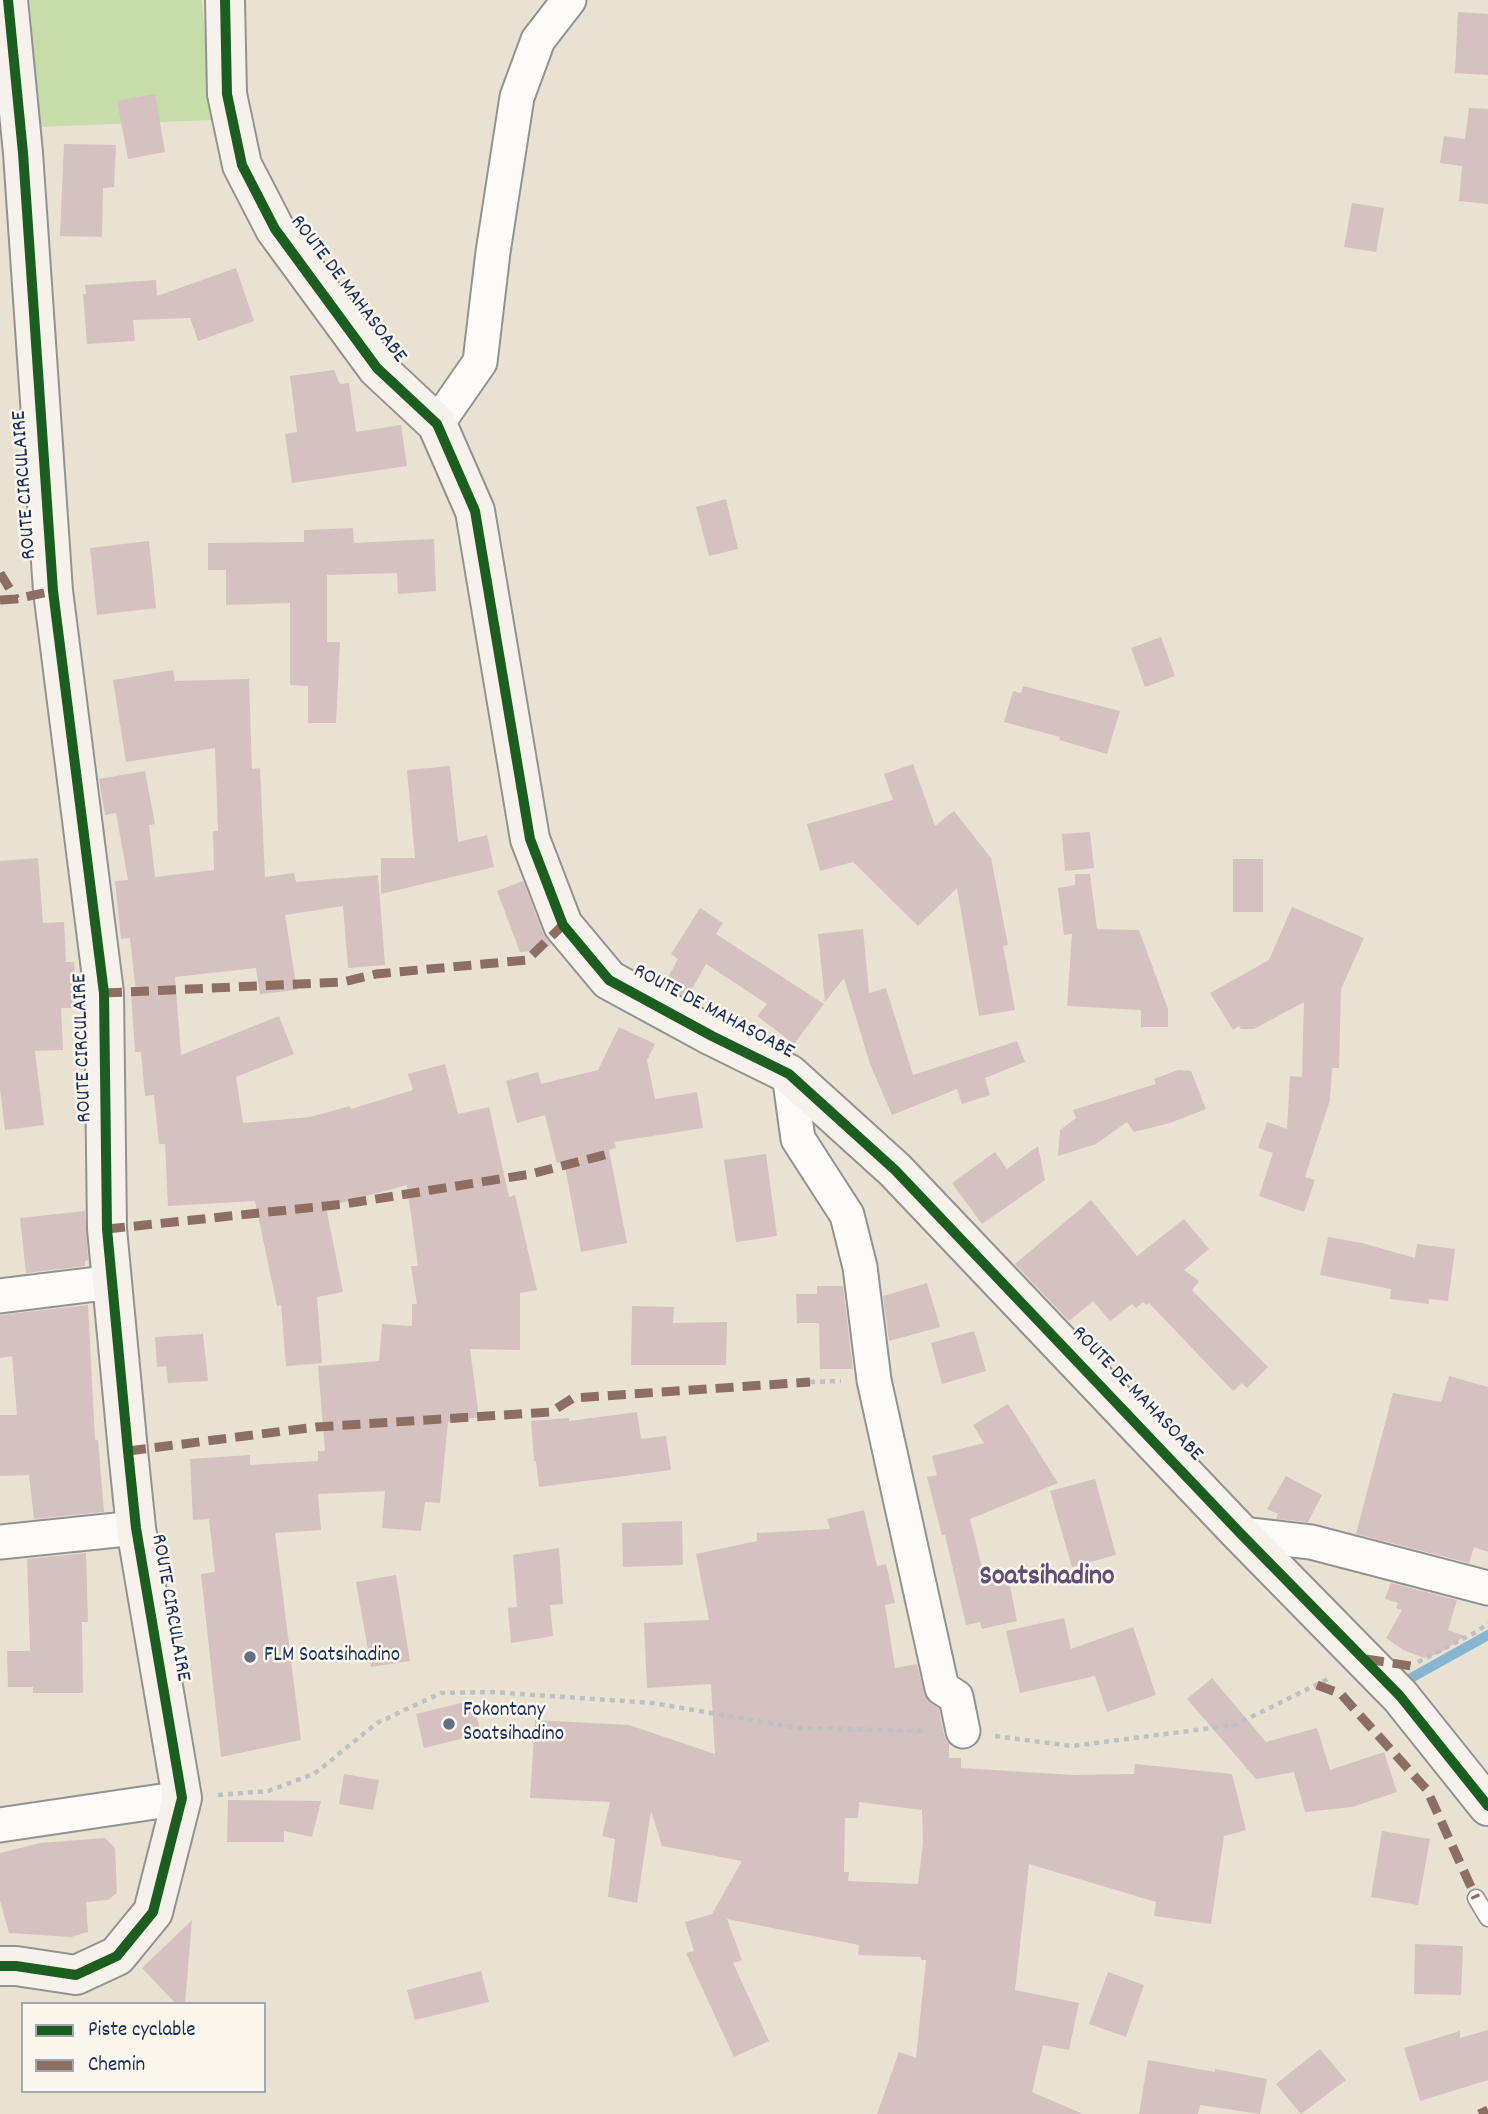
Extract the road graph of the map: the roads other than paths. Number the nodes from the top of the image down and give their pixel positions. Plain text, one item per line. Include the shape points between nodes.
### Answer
1 (8, 0) edge
2 (225, 0) edge
3 (569, 0) edge
4 (437, 424) junction
5 (789, 1074) junction
6 (113, 1283) junction
7 (0, 1296) edge
8 (136, 1528) junction
9 (1241, 1534) junction
10 (0, 1542) edge
11 (1488, 1588) edge
12 (963, 1731) road end
13 (182, 1798) junction
14 (1488, 1806) edge
15 (0, 1825) edge
16 (1476, 1898) dead end
17 (1488, 1918) edge
18 (0, 1966) edge

1 - 6 street, ROUTE CIRCULAIRE via 53,592 104,993 107,1229
2 - 4 street, ROUTE DE MAHASOABE via 227,94 242,165 275,229 377,368
3 - 4 street via 538,40 517,97 480,362
4 - 5 street, ROUTE DE MAHASOABE via 475,511 530,839 563,925 609,980
5 - 9 street, ROUTE DE MAHASOABE via 895,1170
5 - 12 street via 798,1139 847,1215 860,1267 874,1380 942,1688 956,1697
6 - 7 street
6 - 8 street, ROUTE CIRCULAIRE
8 - 10 street
8 - 13 street, ROUTE CIRCULAIRE
9 - 11 street via 1311,1542
9 - 14 street, ROUTE DE MAHASOABE via 1400,1696
13 - 15 street
13 - 18 street, ROUTE CIRCULAIRE via 153,1912 117,1956 76,1975
16 - 17 lane

